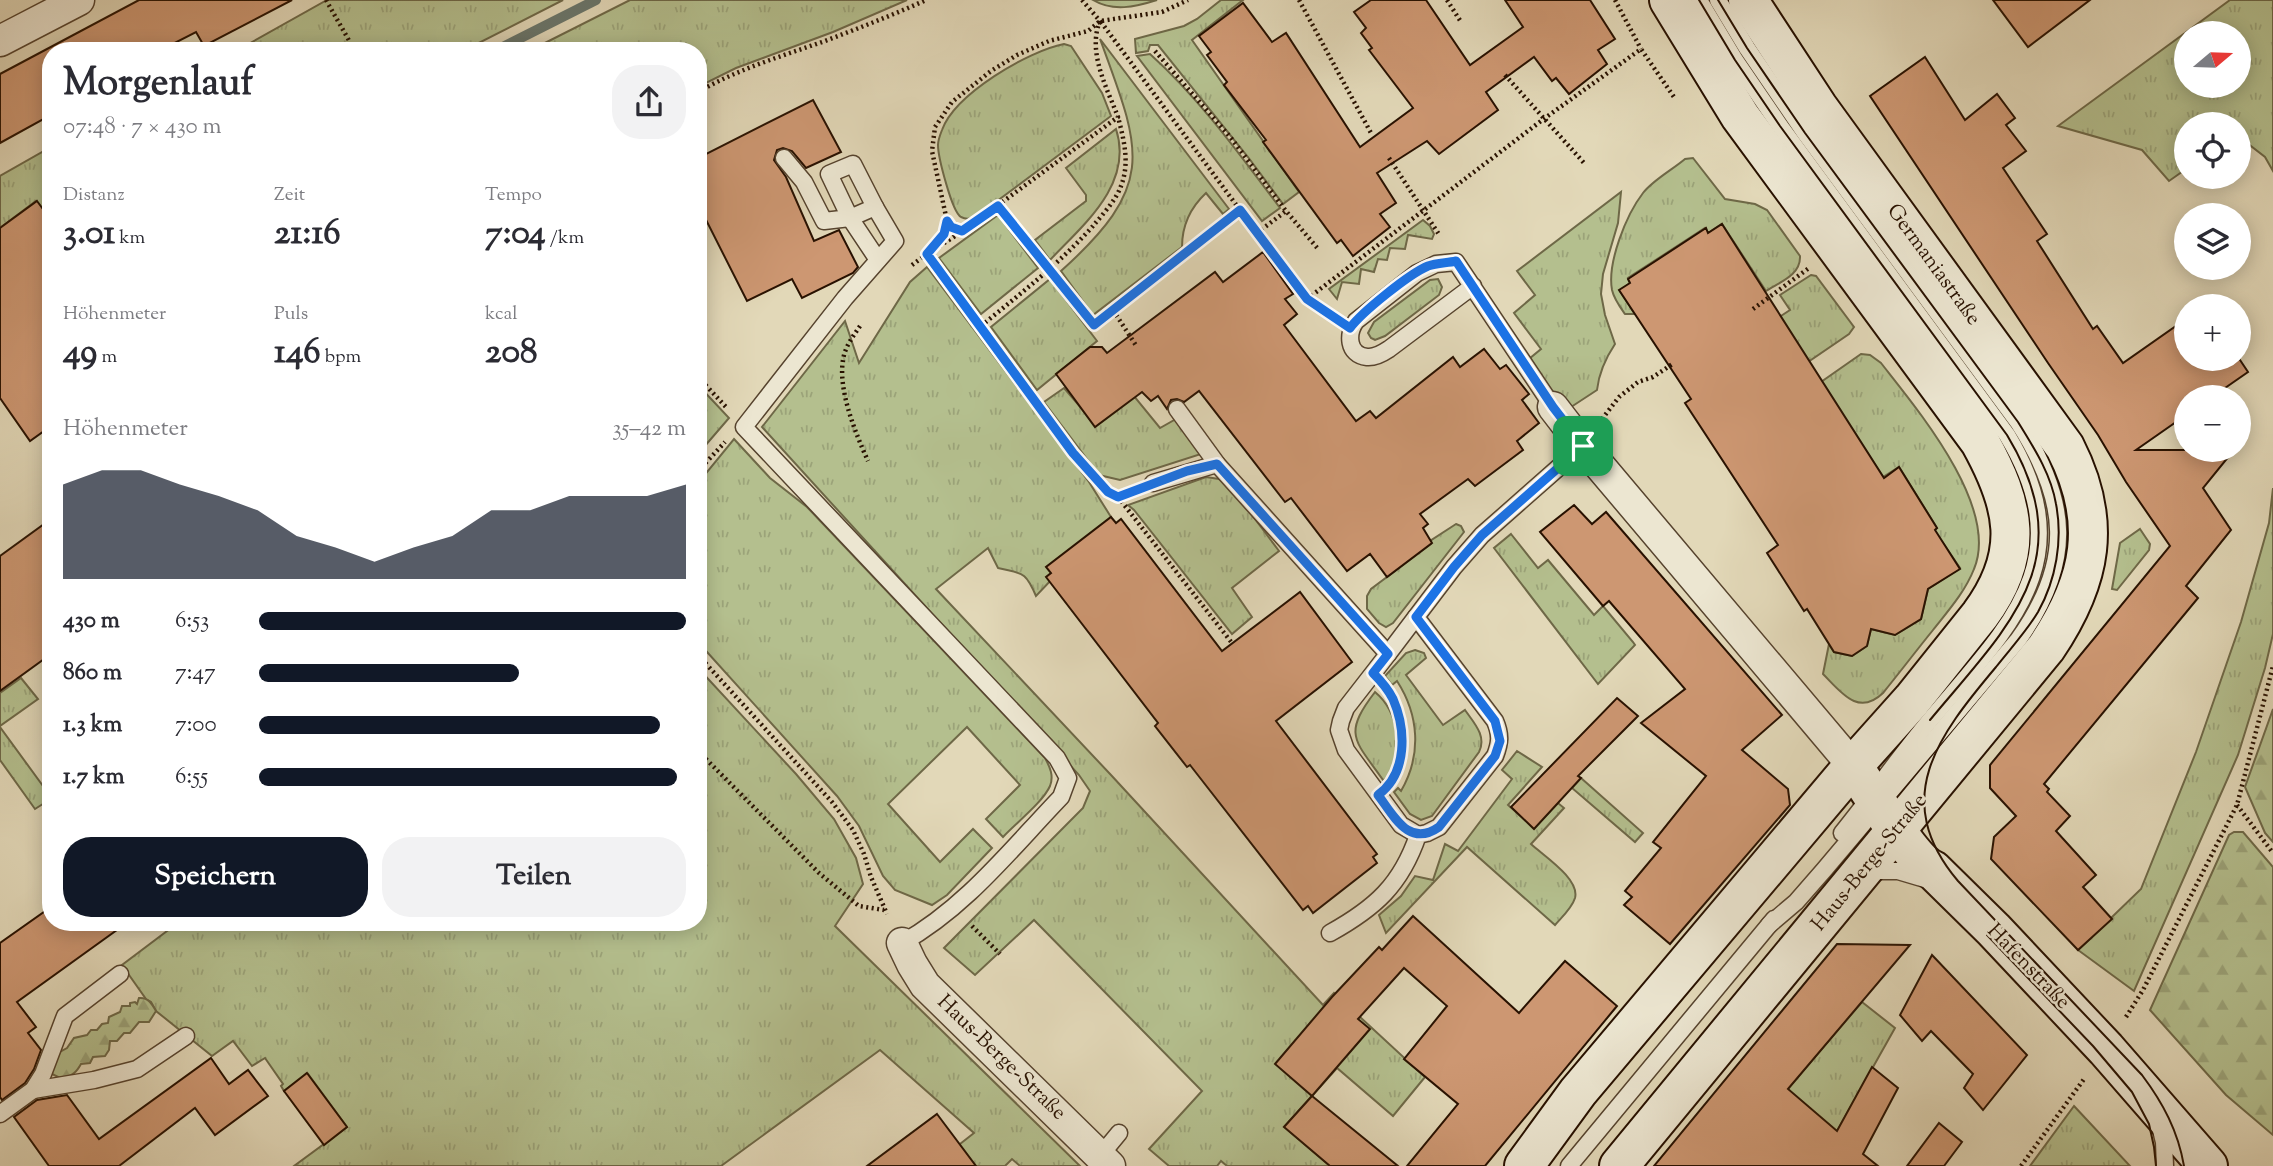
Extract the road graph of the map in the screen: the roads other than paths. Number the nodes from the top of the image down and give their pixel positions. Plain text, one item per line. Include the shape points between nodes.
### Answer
1 (79, 0) edge
2 (1669, 0) edge
3 (1699, 0) edge
4 (1718, 0) edge
5 (1748, 0) edge
6 (0, 41) edge
7 (784, 158) dead end
8 (828, 174) junction
9 (804, 182) junction
10 (875, 207) junction
11 (850, 218) junction
12 (881, 257) junction
13 (1473, 286) junction
14 (1553, 407) joint
15 (1177, 409) dead end
16 (1583, 446) junction
17 (1217, 464) junction
18 (1153, 483) road end
19 (2073, 545) junction
20 (1416, 617) junction
21 (1388, 654) junction
22 (1876, 799) junction
23 (1418, 835) junction
24 (1868, 866) junction
25 (1925, 867) junction
26 (1824, 870) junction
27 (1955, 891) junction
28 (1769, 926) junction
29 (1330, 933) dead end
30 (902, 943) joint
31 (120, 974) dead end
32 (186, 1036) dead end
33 (33, 1090) junction
34 (2153, 1103) junction
35 (0, 1114) edge
36 (1119, 1133) dead end
37 (1105, 1161) edge
38 (1524, 1166) edge
39 (1569, 1166) edge
40 (1619, 1166) edge
41 (2165, 1166) edge
42 (2208, 1166) edge

1 - 6 street
2 - 22 main road, Haus-Berge-Straße via 1740,116 1980,442 2009,509 2006,566 1990,602 1912,700
3 - 22 lane via 1766,106 2007,435 2036,502 2038,550 2021,602 1996,640 1928,722
4 - 19 lane via 1805,133 2034,448
5 - 19 main road, Germaniastraße via 1818,107 2065,447 2085,495
7 - 9 lane
8 - 9 lane
8 - 10 lane via 853,164
8 - 11 lane
9 - 11 lane via 824,221
10 - 11 lane
10 - 12 lane via 895,241
11 - 12 lane
12 - 30 lane via 741,424 1058,758 1068,778 1061,797 954,908
13 - 13 lane via 1456,261 1436,264 1363,314 1350,328 1349,341 1360,355 1370,358 1389,349
13 - 14 lane
14 - 16 street
15 - 17 lane
16 - 20 lane via 1482,535
16 - 22 street
17 - 18 lane
17 - 21 lane
19 - 22 main road, Haus-Berge-Straße via 2082,576 2077,591 2056,634 2020,681
20 - 21 lane
20 - 23 lane via 1495,721 1500,741 1495,756 1439,827
21 - 23 lane via 1346,708 1339,730 1346,750 1378,795 1401,825
22 - 24 main road, Haus-Berge-Straße
22 - 25 main road, Hafenstraße
22 - 26 lane
22 - 28 lane
22 - 38 main road, Haus-Berge-Straße via 1578,1092
23 - 29 lane via 1405,867 1388,891 1361,915
24 - 25 lane via 1901,861
24 - 26 lane via 1844,864
24 - 27 lane via 1917,875
24 - 28 lane via 1820,886
24 - 40 main road, Haus-Berge-Straße
25 - 27 main road, Hafenstraße
26 - 28 lane via 1803,885
27 - 34 main road, Hafenstraße via 2096,1062
28 - 39 lane
30 - 37 street, Haus-Berge-Straße via 925,985
31 - 33 lane via 65,1016
32 - 33 lane via 137,1069
33 - 35 lane
34 - 41 lane via 2164,1142
34 - 42 main road, Hafenstraße
36 - 37 lane

